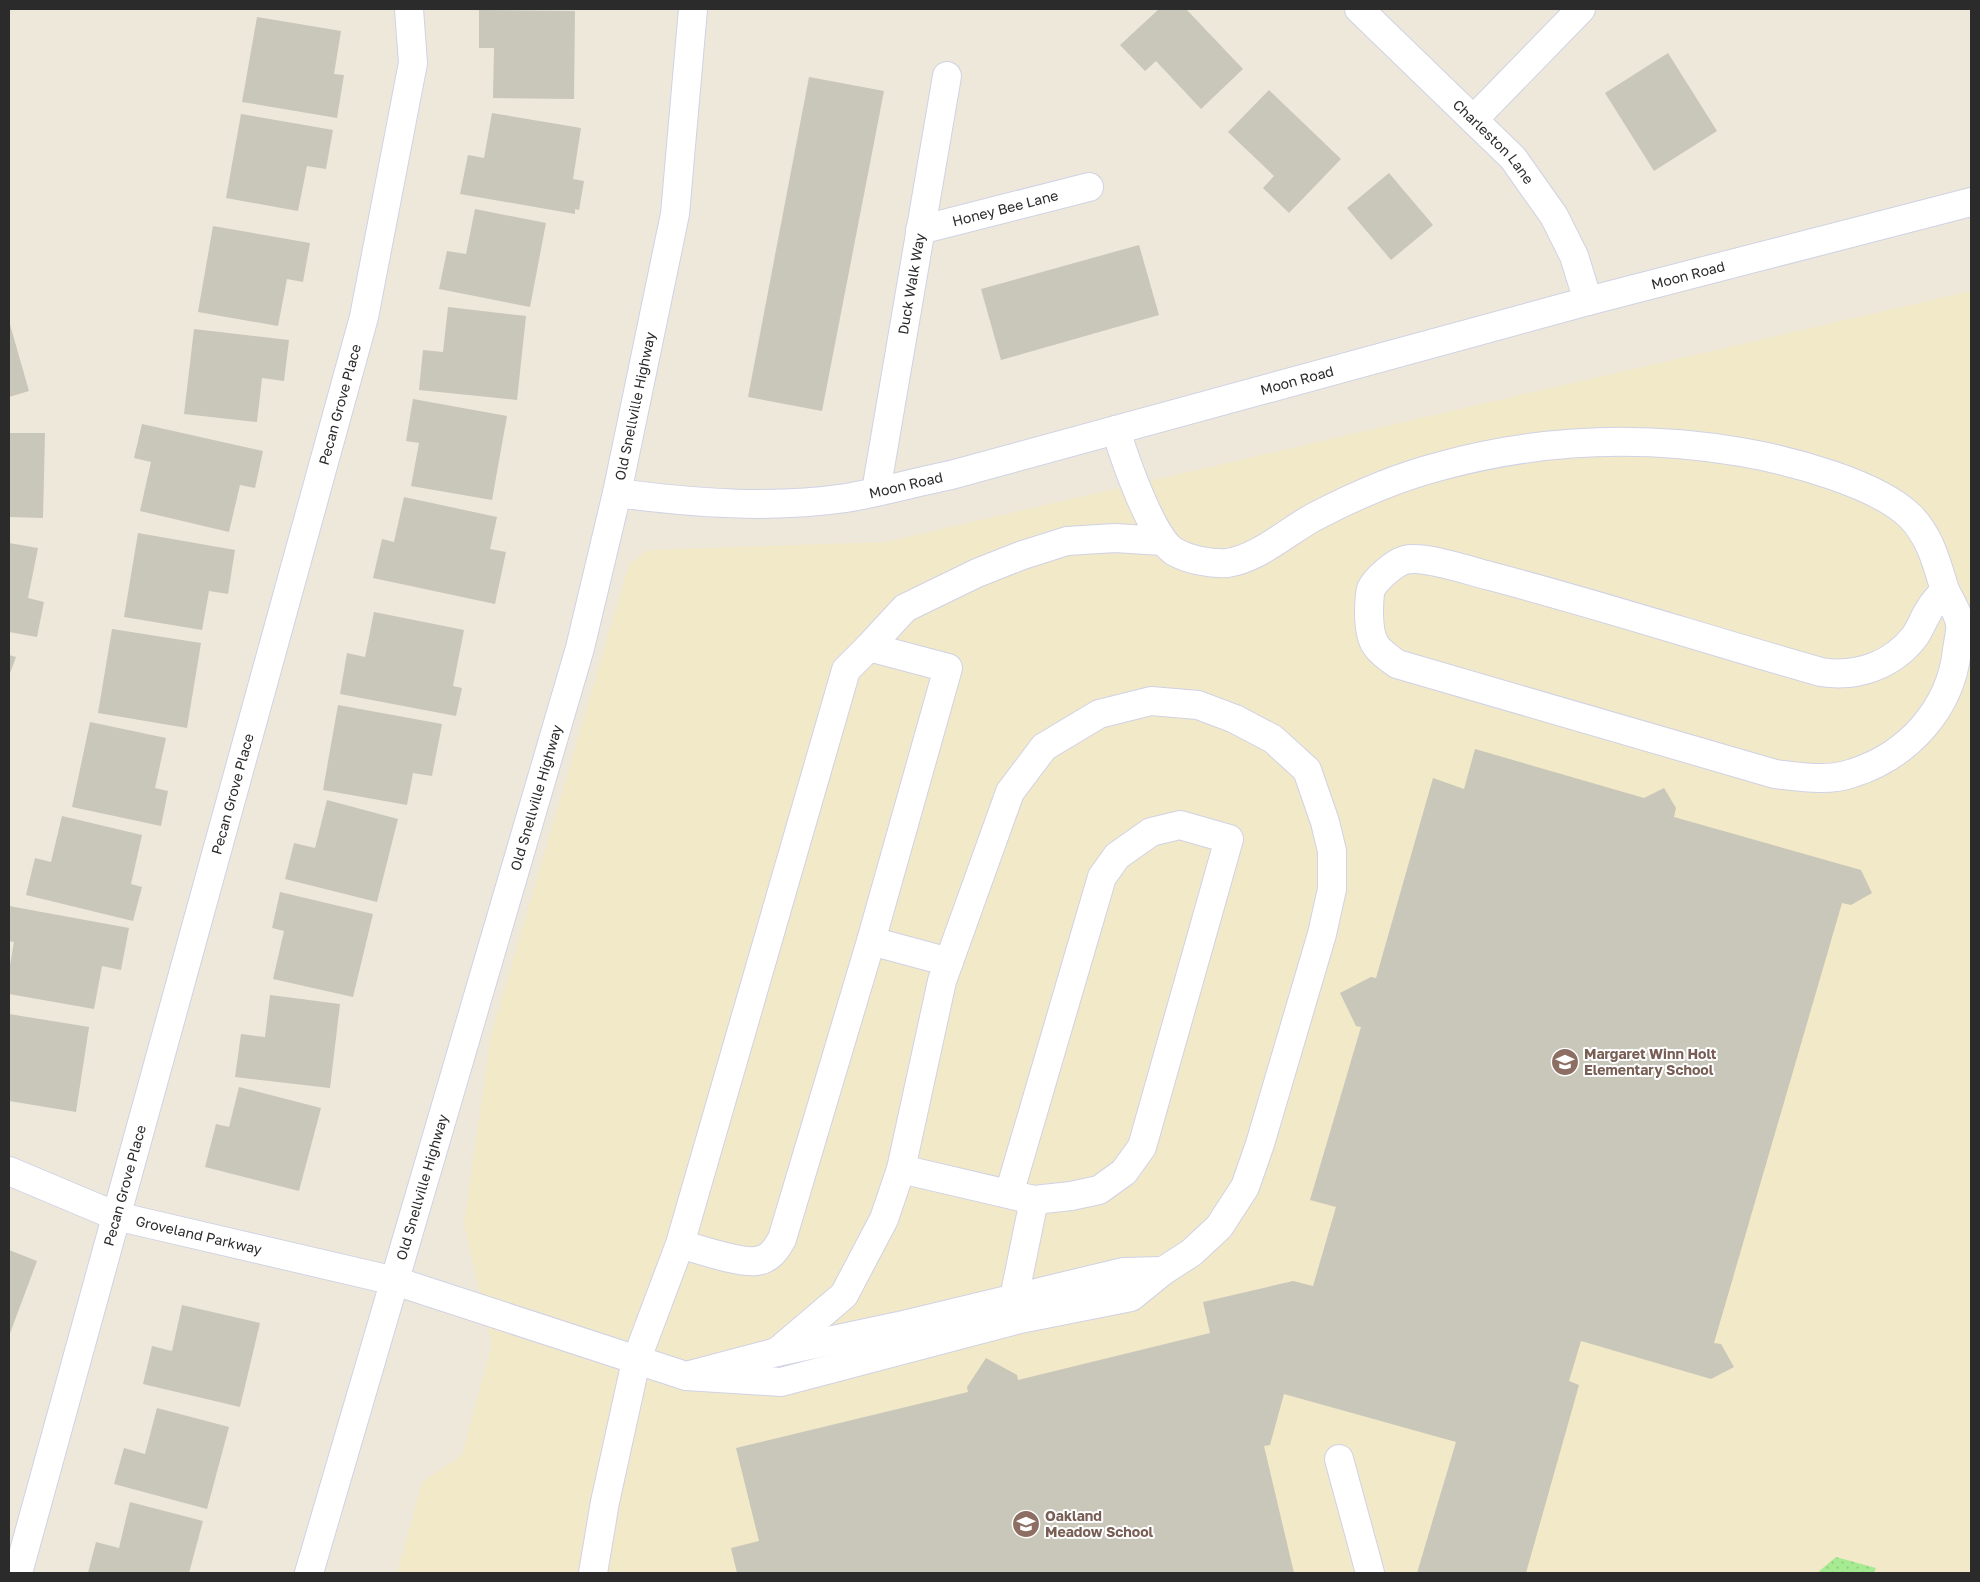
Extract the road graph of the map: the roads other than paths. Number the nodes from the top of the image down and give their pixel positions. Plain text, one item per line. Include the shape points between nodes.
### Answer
1 (409, 9) edge
2 (693, 9) edge
3 (1359, 9) edge
4 (1581, 9) edge
5 (947, 76) dead end
6 (1474, 119) junction
7 (1089, 187) dead end
8 (1971, 202) edge
9 (920, 230) junction
10 (1588, 301) junction
11 (1116, 430) junction
12 (876, 492) junction
13 (617, 493) junction
14 (1162, 541) junction
15 (1945, 590) junction
16 (869, 647) junction
17 (871, 942) junction
18 (948, 962) junction
19 (901, 1169) junction
20 (9, 1171) edge
21 (1021, 1197) junction
22 (116, 1216) junction
23 (680, 1244) junction
24 (1163, 1271) junction
25 (395, 1281) junction
26 (1014, 1298) junction
27 (777, 1352) junction
28 (636, 1361) junction
29 (686, 1376) junction
30 (1339, 1459) dead end
31 (18, 1573) edge
32 (309, 1573) edge
33 (593, 1573) edge
34 (1370, 1573) edge

1 - 22 street, Pecan Grove Place via 413,63 364,317
2 - 13 street, Old Snellville Highway via 675,214
3 - 6 street, Charleston Lane
4 - 6 street
5 - 9 street, Duck Walk Way
6 - 10 street, Charleston Lane via 1513,158 1554,216 1574,256
7 - 9 street, Honey Bee Lane
8 - 10 street, Moon Road
9 - 12 street, Duck Walk Way
10 - 11 street, Moon Road
11 - 12 street, Moon Road
11 - 14 street via 1127,466
12 - 13 street, Moon Road via 779,504 676,501
13 - 25 street, Old Snellville Highway via 580,648
14 - 15 street via 1191,558 1226,563 1244,558 1355,497 1438,466 1536,446 1585,442 1700,445 1790,463 1846,480 1890,500 1927,537
14 - 16 street via 1115,538 1067,541 1020,556 905,608
15 - 15 street via 1929,609 1915,636 1896,655 1876,667 1836,675 1431,561 1405,560 1384,572 1371,589 1370,633 1378,650 1397,664 1733,763 1775,774 1828,778 1853,774 1880,760 1905,744 1939,709 1950,684 1960,624
16 - 17 street via 948,668
16 - 23 street via 846,670
17 - 18 street
17 - 23 street via 777,1249 756,1261
18 - 19 street, Groveland Parkway
18 - 24 street, Groveland Parkway via 1010,792 1044,747 1099,714 1151,701 1198,705 1235,719 1273,739 1307,770 1332,851 1332,889 1322,934 1246,1187 1219,1227 1190,1253
19 - 21 street
19 - 27 street, Groveland Parkway via 884,1219 844,1294
20 - 22 street, Groveland Parkway
21 - 21 street via 1071,1196 1099,1190 1124,1172 1142,1147 1229,839 1180,825 1151,832 1117,856 1102,877
21 - 26 street
22 - 25 street, Groveland Parkway
22 - 31 street, Pecan Grove Place
23 - 28 street
24 - 26 street via 1123,1272
24 - 29 street, Groveland Parkway via 1131,1297 1020,1319 780,1382
25 - 28 street, Groveland Parkway
25 - 32 street, Old Snellville Highway
26 - 27 street
27 - 29 street
28 - 29 street, Groveland Parkway
28 - 33 street
30 - 34 street

